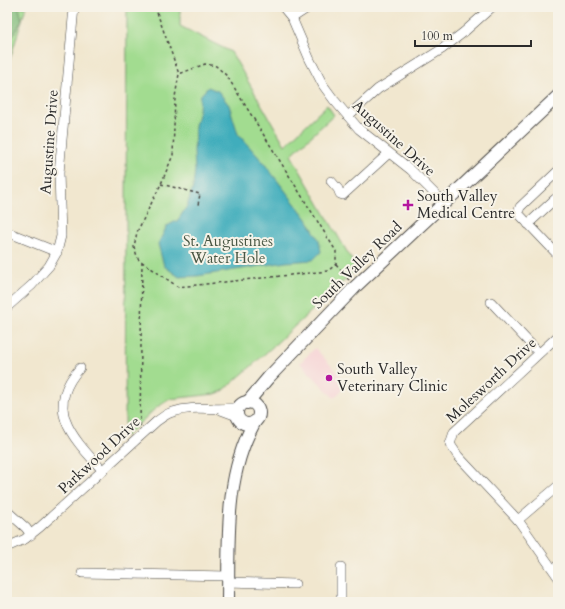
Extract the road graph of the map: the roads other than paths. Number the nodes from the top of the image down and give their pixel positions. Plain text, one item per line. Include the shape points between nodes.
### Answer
1 (74, 7) edge
2 (283, 7) edge
3 (309, 7) edge
4 (492, 7) edge
5 (292, 18) junction
6 (558, 96) edge
7 (348, 116) junction
8 (389, 153) junction
9 (558, 171) edge
10 (331, 181) dead end
11 (558, 202) edge
12 (444, 203) junction
13 (528, 224) junction
14 (7, 232) edge
15 (57, 252) junction
16 (558, 255) edge
17 (491, 302) dead end
18 (7, 307) edge
19 (558, 336) edge
20 (539, 353) junction
21 (80, 368) dead end
22 (244, 411) junction
23 (241, 449) junction
24 (103, 471) junction
25 (558, 486) edge
26 (7, 512) edge
27 (518, 520) junction
28 (28, 537) junction
29 (7, 547) edge
30 (341, 567) dead end
31 (82, 573) dead end
32 (558, 577) edge
33 (228, 579) junction
34 (295, 584) dead end
35 (228, 602) edge
36 (341, 602) edge

1 - 15 street, Augustine Drive via 59,173 61,236
2 - 5 street, Augustine Drive
3 - 5 street
4 - 7 street via 442,49 378,89
5 - 7 street, Augustine Drive via 323,85
6 - 12 main road, South Valley Road
7 - 8 street, Augustine Drive
8 - 10 street via 343,195
8 - 12 street, Augustine Drive via 411,170
9 - 13 street via 520,207 518,213
11 - 13 street via 555,199
12 - 22 main road, South Valley Road via 354,287 268,378 260,394
13 - 16 street
14 - 15 street
15 - 18 street, Augustine Drive via 50,266
17 - 20 street
19 - 20 street, Molesworth Drive
20 - 27 street, Molesworth Drive via 454,432 450,444 458,456
21 - 24 street via 72,376 63,397 63,412 80,446
22 - 23 main road, South Valley Road
22 - 23 main road, South Valley Road via 258,416
22 - 24 street, Parkwood Drive via 199,408 172,412 156,421
23 - 33 main road, South Valley Road via 232,496
24 - 28 street, Parkwood Drive
25 - 27 street
26 - 28 street via 26,528
27 - 32 street, Molesworth Drive
28 - 29 street, Parkwood Drive
30 - 36 street
31 - 33 street
33 - 34 street
33 - 35 main road, South Valley Road

